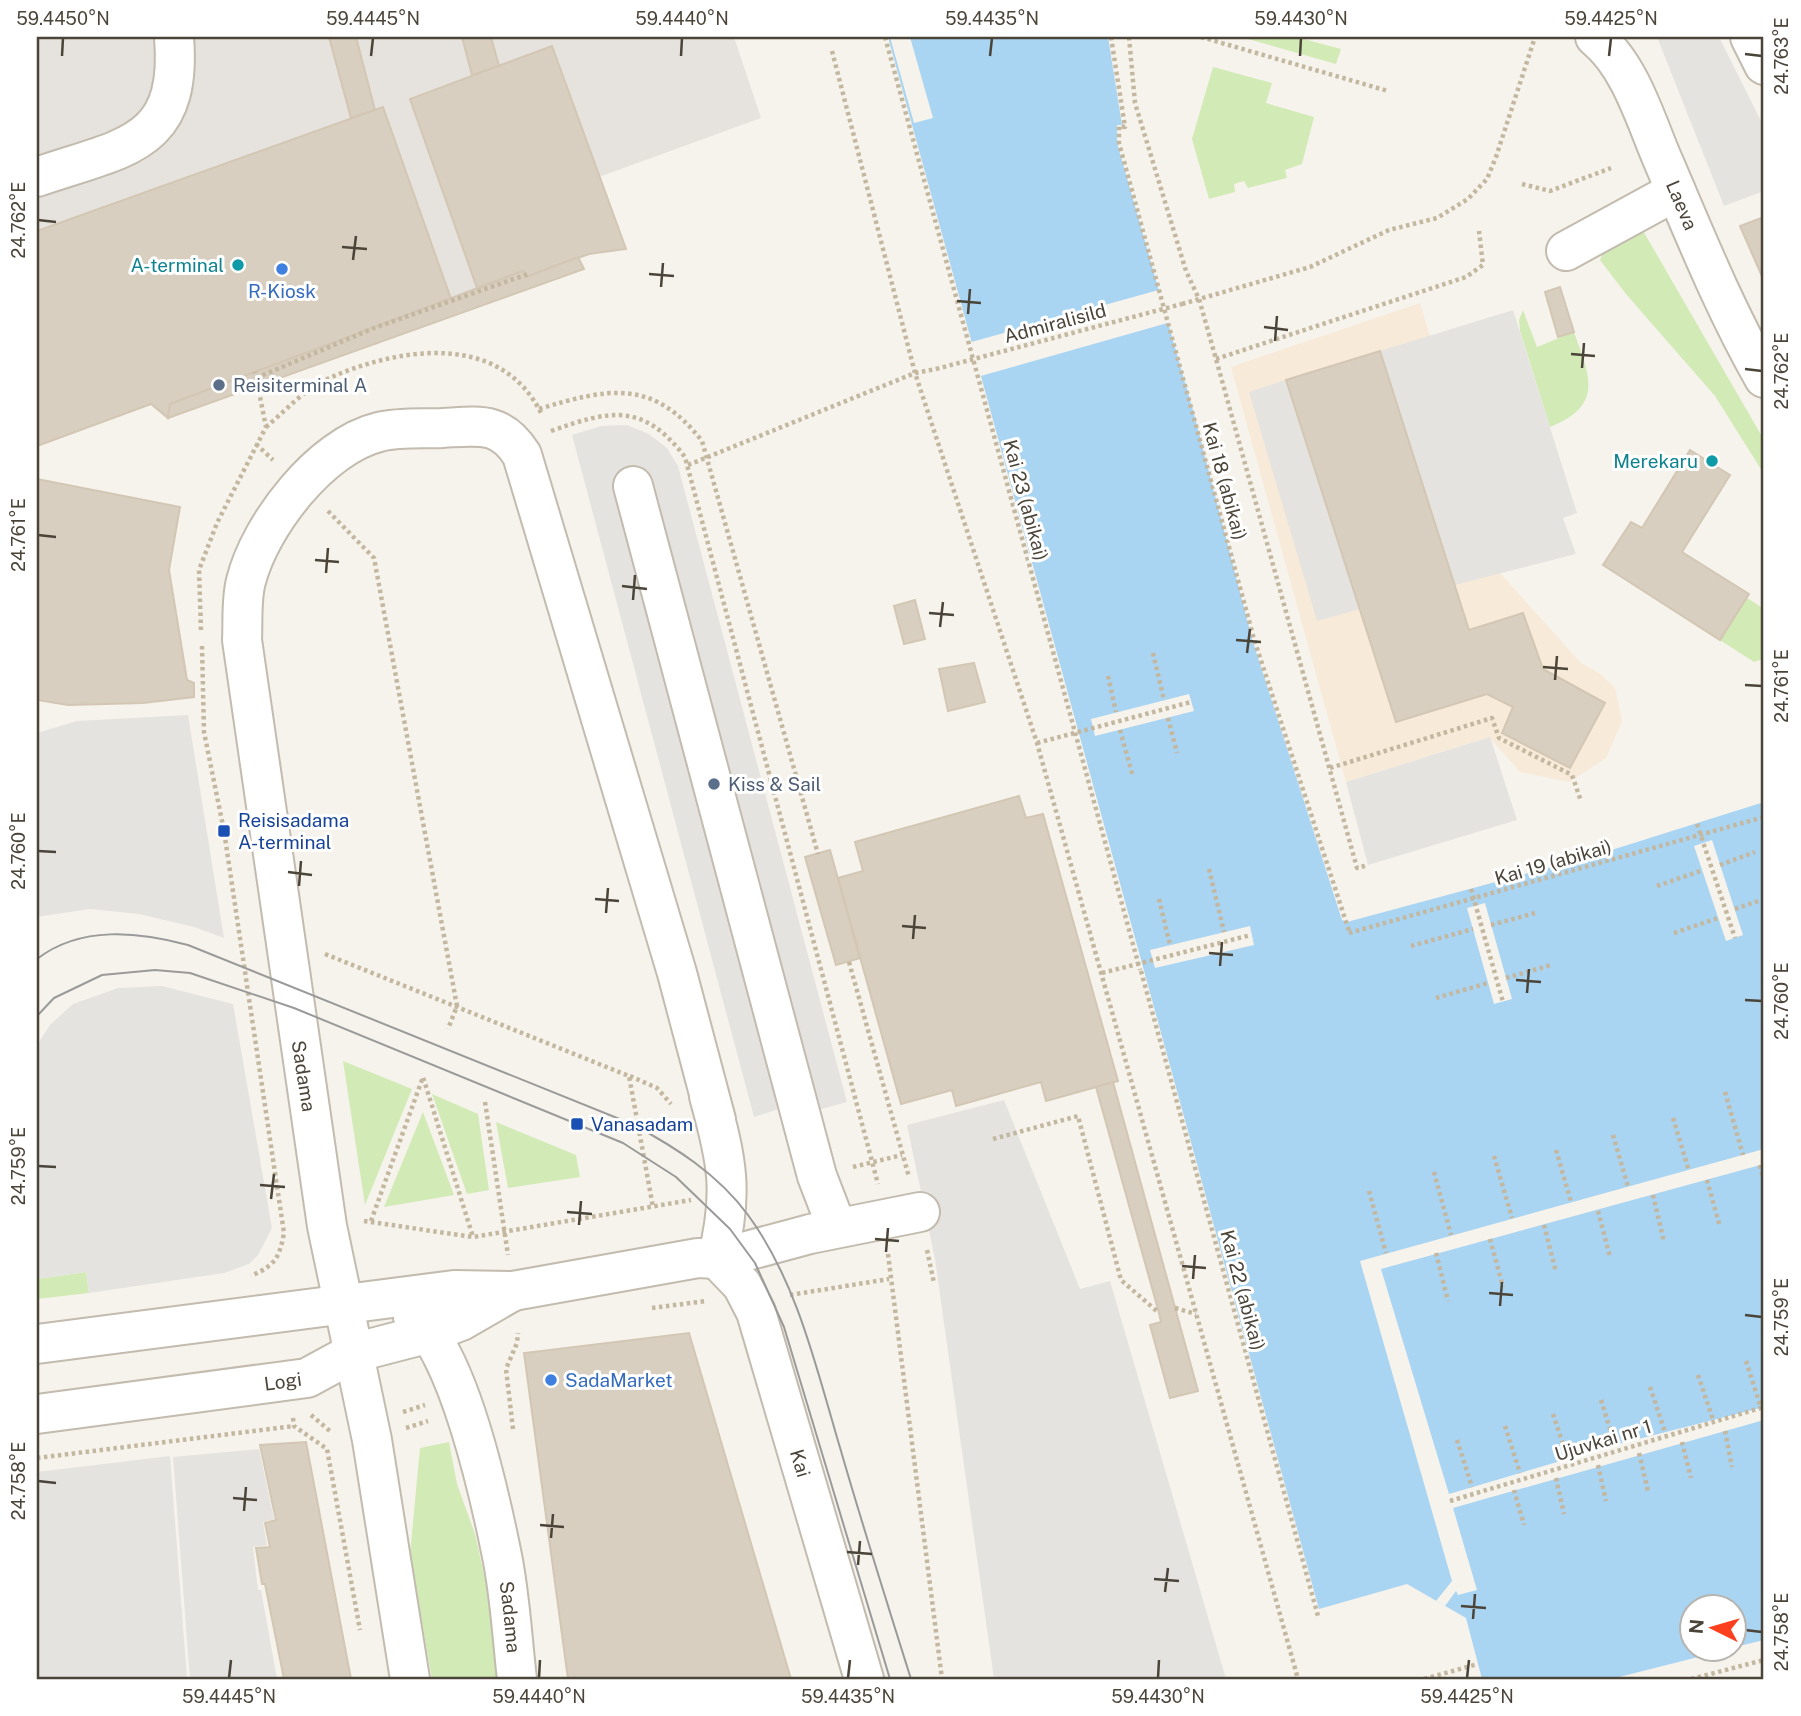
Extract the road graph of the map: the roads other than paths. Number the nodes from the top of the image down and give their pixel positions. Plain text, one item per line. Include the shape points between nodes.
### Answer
1 (174, 37) edge
2 (1595, 37) edge
3 (1750, 37) edge
4 (1764, 65) edge
5 (37, 177) edge
6 (1676, 191) junction
7 (1566, 251) dead end
8 (1764, 378) edge
9 (633, 486) dead end
10 (557, 569) dead end
11 (716, 1120) junction
12 (919, 1212) dead end
13 (837, 1228) junction
14 (717, 1259) junction
15 (513, 1292) junction
16 (383, 1299) junction
17 (342, 1305) junction
18 (430, 1333) junction
19 (37, 1343) edge
20 (353, 1353) junction
21 (297, 1379) junction
22 (37, 1414) edge
23 (370, 1432) junction
24 (410, 1679) edge
25 (517, 1679) edge
26 (864, 1679) edge

1 - 5 street via 176,79 164,116 137,142
2 - 6 street, Laeva via 1613,54 1630,84
3 - 4 street
6 - 7 street
6 - 8 street, Laeva
9 - 13 street via 817,1176
10 - 11 street
11 - 14 street via 729,1194
11 - 17 street, Sadama via 677,973 522,455 513,440 492,427 381,431 344,445 302,484 261,537 245,583 242,640
12 - 13 street, Logi
13 - 14 street, Logi
14 - 15 street, Logi via 698,1258
14 - 26 street, Kai via 742,1285 756,1312
15 - 16 street, Logi via 454,1290
15 - 18 street, Logi
16 - 17 street, Logi
16 - 18 street, Sadama
17 - 19 street, Logi
17 - 20 street, Sadama
18 - 20 street, Logi
18 - 25 street, Sadama via 464,1408 502,1552
20 - 21 street, Logi
20 - 23 street, Sadama
21 - 22 street, Logi
21 - 23 street via 348,1401
23 - 24 street, Sadama

